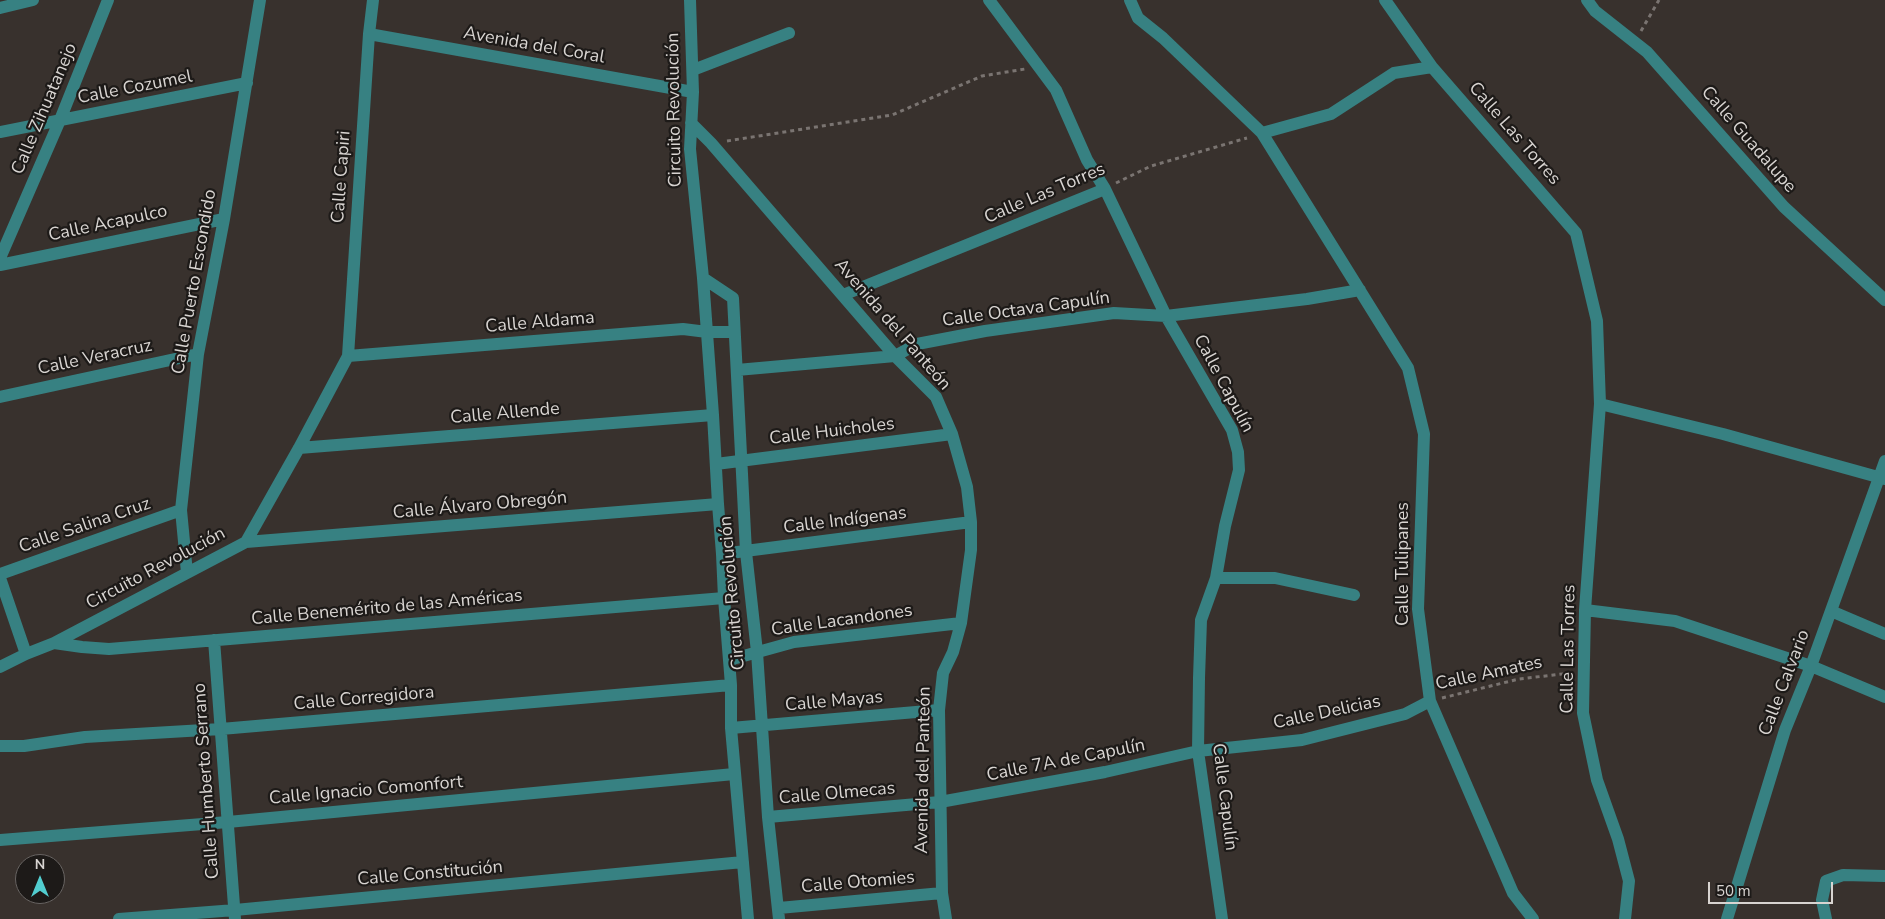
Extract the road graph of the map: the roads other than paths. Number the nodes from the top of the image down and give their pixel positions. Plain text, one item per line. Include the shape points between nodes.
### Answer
1 (33, 0) edge
2 (108, 0) edge
3 (260, 0) edge
4 (373, 0) edge
5 (690, 0) edge
6 (989, 0) edge
7 (1130, 0) edge
8 (1385, 0) edge
9 (1587, 0) edge
10 (0, 8) edge
11 (789, 33) dead end
12 (369, 34) junction
13 (1432, 67) junction
14 (693, 70) junction
15 (247, 83) junction
16 (693, 92) junction
17 (60, 120) junction
18 (691, 123) junction
19 (0, 132) edge
20 (1262, 133) junction
21 (1105, 189) junction
22 (224, 219) junction
23 (0, 258) edge
24 (0, 265) edge
25 (703, 278) junction
26 (1360, 290) junction
27 (843, 295) junction
28 (1885, 300) edge
29 (1166, 316) junction
30 (707, 332) junction
31 (734, 332) junction
32 (198, 354) junction
33 (348, 356) junction
34 (895, 356) junction
35 (736, 370) junction
36 (0, 397) edge
37 (1600, 404) junction
38 (713, 415) junction
39 (952, 434) junction
40 (299, 448) junction
41 (1885, 461) edge
42 (741, 462) junction
43 (716, 464) junction
44 (1882, 478) edge
45 (718, 504) junction
46 (182, 510) junction
47 (971, 522) junction
48 (246, 542) junction
49 (746, 552) junction
50 (722, 554) junction
51 (187, 572) junction
52 (0, 574) edge
53 (0, 578) edge
54 (1216, 578) junction
55 (1354, 595) dead end
56 (724, 598) junction
57 (1585, 610) junction
58 (1831, 611) junction
59 (962, 623) junction
60 (1885, 634) edge
61 (214, 640) junction
62 (54, 643) junction
63 (757, 652) junction
64 (26, 654) junction
65 (729, 660) junction
66 (1811, 666) junction
67 (0, 667) edge
68 (731, 685) junction
69 (1885, 697) edge
70 (1430, 701) junction
71 (939, 710) junction
72 (761, 726) junction
73 (731, 728) junction
74 (221, 729) junction
75 (0, 746) edge
76 (1198, 751) junction
77 (734, 774) junction
78 (940, 802) junction
79 (768, 817) junction
80 (228, 822) junction
81 (0, 840) edge
82 (743, 862) junction
83 (1884, 873) edge
84 (942, 893) junction
85 (235, 914) edge
86 (779, 914) edge
87 (119, 919) edge
88 (748, 919) edge
89 (946, 919) edge
90 (1222, 919) edge
91 (1533, 919) edge
92 (1625, 919) edge
93 (1727, 919) edge
94 (1826, 919) edge

1 - 10 street
2 - 17 street, Calle Zihuatanejo
3 - 15 street, Calle Puerto Escondido
4 - 12 street, Calle Capiri
5 - 14 street, Circuito Revolución
6 - 21 street, Calle Capulín via 1056,90 1087,160
7 - 20 street via 1138,18 1164,38
8 - 13 street, Calle Las Torres
9 - 28 street, Calle Guadalupe via 1595,11 1647,52 1784,208
11 - 14 street
12 - 16 street, Avenida del Coral
12 - 33 street, Calle Capiri
13 - 20 street via 1394,73 1331,114
13 - 37 street, Calle Las Torres via 1576,233 1597,321
14 - 16 street, Circuito Revolución
15 - 17 street, Calle Cozumel
15 - 22 street, Calle Puerto Escondido
16 - 18 street, Circuito Revolución
17 - 19 street, Calle Cozumel
17 - 23 street, Calle Zihuatanejo
18 - 25 street, Circuito Revolución via 690,149
18 - 27 street, Avenida del Panteón
20 - 26 street
21 - 27 street, Calle Las Torres
21 - 29 street, Calle Capulín
22 - 24 street, Calle Acapulco
22 - 32 street, Calle Puerto Escondido
25 - 30 street, Circuito Revolución
25 - 31 street, Circuito Revolución via 732,298
26 - 29 street, Calle Octava Capulín
26 - 70 street, Calle Tulipanes via 1408,368 1424,434 1418,609
27 - 34 street, Avenida del Panteón
29 - 34 street, Calle Octava Capulín via 1114,313 994,330 917,344
29 - 54 street, Calle Capulín via 1232,430 1238,452 1239,470
30 - 31 street, Calle Aldama
30 - 33 street, Calle Aldama via 683,329
30 - 38 street, Circuito Revolución
31 - 35 street, Circuito Revolución
32 - 36 street, Calle Veracruz
32 - 46 street, Calle Puerto Escondido
33 - 40 street, Circuito Revolución
34 - 35 street
34 - 39 street, Avenida del Panteón via 936,397
35 - 42 street, Circuito Revolución
37 - 44 street
37 - 57 street, Calle Las Torres
38 - 40 street, Calle Allende
38 - 43 street, Circuito Revolución
39 - 42 street, Calle Huicholes
39 - 47 street, Avenida del Panteón via 967,487
40 - 48 street, Circuito Revolución
41 - 44 street, Calle Calvario
42 - 43 street, Calle Huicholes
42 - 49 street, Circuito Revolución
43 - 45 street, Circuito Revolución
44 - 58 street, Calle Calvario
45 - 48 street, Calle Álvaro Obregón
45 - 50 street, Circuito Revolución
46 - 51 street, Calle Puerto Escondido
46 - 52 street, Calle Salina Cruz
47 - 49 street, Calle Indígenas
47 - 59 street, Avenida del Panteón
48 - 51 street, Circuito Revolución
49 - 50 street, Calle Indígenas
49 - 63 street, Circuito Revolución
50 - 56 street, Circuito Revolución
51 - 62 street, Circuito Revolución
53 - 64 street
54 - 55 street via 1275,578
54 - 76 street, Calle Capulín via 1201,620
56 - 61 street, Calle Benemérito de las Américas
56 - 65 street, Circuito Revolución
57 - 66 street via 1675,621
57 - 92 street, Calle Las Torres via 1583,713 1597,780 1629,881
58 - 60 street
58 - 66 street, Calle Calvario
59 - 63 street, Calle Lacandones via 794,642
59 - 71 street, Avenida del Panteón via 943,673
61 - 62 street, Calle Benemérito de las Américas via 109,649
61 - 74 street, Calle Humberto Serrano
62 - 64 street, Circuito Revolución
63 - 65 street, Calle Lacandones
63 - 72 street, Circuito Revolución
64 - 67 street, Circuito Revolución
65 - 68 street, Circuito Revolución
66 - 69 street
66 - 93 street, Calle Calvario via 1785,730
68 - 73 street, Circuito Revolución
68 - 74 street, Calle Corregidora
70 - 76 street, Calle Delicias via 1405,714 1302,740
70 - 91 street, Calle Tulipanes via 1513,893
71 - 72 street, Calle Mayas
71 - 78 street, Avenida del Panteón
72 - 73 street, Calle Mayas
72 - 79 street, Circuito Revolución
73 - 77 street, Circuito Revolución
74 - 75 street, Calle Corregidora
74 - 80 street, Calle Humberto Serrano
76 - 78 street, Calle 7A de Capulín via 1105,772
76 - 90 street, Calle Capulín
77 - 80 street, Calle Ignacio Comonfort
77 - 82 street, Circuito Revolución
78 - 79 street, Calle Olmecas
78 - 84 street, Avenida del Panteón
79 - 86 street, Circuito Revolución
80 - 81 street, Calle Ignacio Comonfort
80 - 85 street, Calle Humberto Serrano
82 - 85 street, Calle Constitución
82 - 88 street, Circuito Revolución
83 - 94 street via 1843,875 1826,881 1822,900
84 - 86 street, Calle Otomies
84 - 89 street, Avenida del Panteón
85 - 87 street, Calle Constitución

